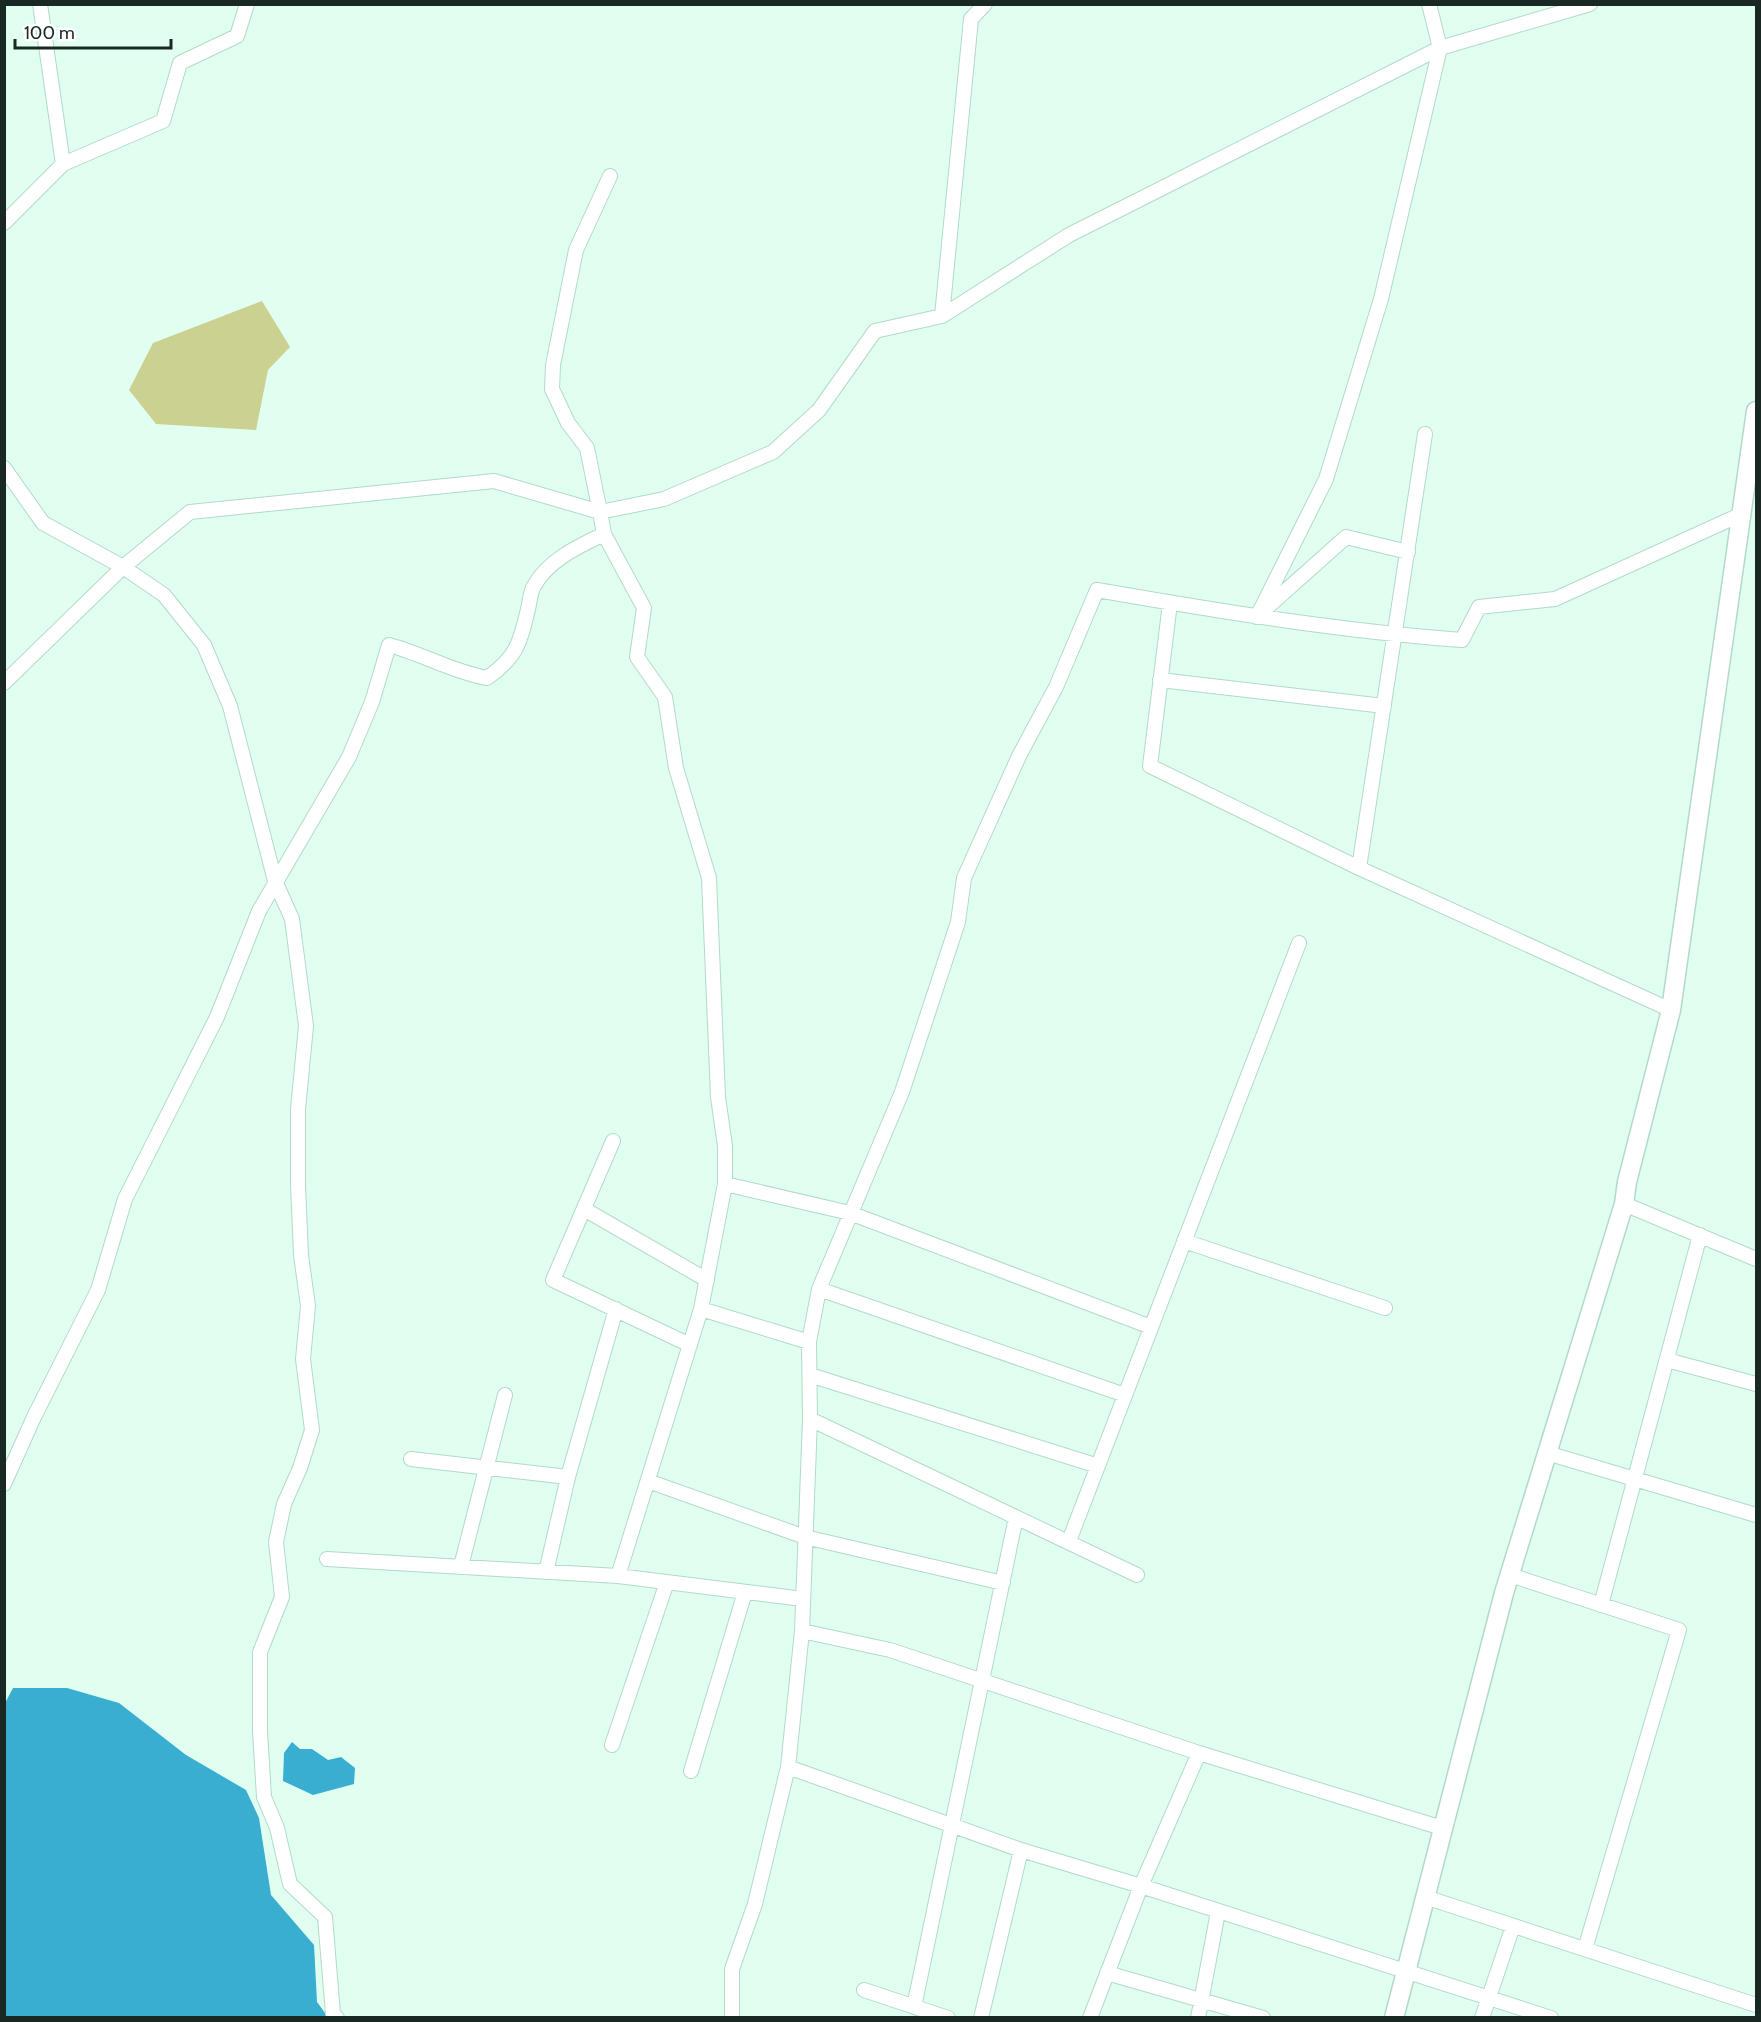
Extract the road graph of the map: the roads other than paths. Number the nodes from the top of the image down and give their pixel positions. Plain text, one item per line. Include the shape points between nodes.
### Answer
1 (40, 4) edge
2 (247, 4) edge
3 (984, 4) edge
4 (1429, 4) edge
5 (1590, 4) edge
6 (1440, 48) junction
7 (63, 164) junction
8 (610, 176) dead end
9 (4, 223) edge
10 (942, 316) junction
11 (1756, 411) edge
12 (1425, 434) dead end
13 (1753, 467) edge
14 (4, 468) edge
15 (600, 512) junction
16 (1742, 514) junction
17 (604, 534) junction
18 (1408, 552) junction
19 (123, 567) junction
20 (1170, 603) junction
21 (1257, 617) junction
22 (1395, 635) junction
23 (1160, 680) junction
24 (4, 683) edge
25 (1384, 706) junction
26 (1359, 868) junction
27 (275, 881) junction
28 (1299, 943) dead end
29 (1671, 1010) junction
30 (613, 1142) dead end
31 (725, 1184) junction
32 (1624, 1204) junction
33 (584, 1209) junction
34 (850, 1214) junction
35 (1700, 1235) junction
36 (1184, 1241) junction
37 (1756, 1259) edge
38 (706, 1280) junction
39 (819, 1288) junction
40 (701, 1308) junction
41 (1385, 1308) dead end
42 (616, 1309) junction
43 (1151, 1328) junction
44 (809, 1342) junction
45 (690, 1345) junction
46 (1667, 1360) junction
47 (810, 1375) junction
48 (1756, 1384) edge
49 (505, 1395) dead end
50 (1125, 1395) junction
51 (810, 1419) junction
52 (1547, 1454) junction
53 (411, 1459) dead end
54 (1098, 1466) junction
55 (486, 1468) junction
56 (568, 1478) junction
57 (1635, 1479) junction
58 (648, 1480) junction
59 (4, 1484) edge
60 (1756, 1515) edge
61 (1016, 1517) junction
62 (805, 1537) junction
63 (1069, 1541) junction
64 (327, 1558) dead end
65 (461, 1566) junction
66 (546, 1572) junction
67 (1137, 1575) dead end
68 (1510, 1575) junction
69 (618, 1576) junction
70 (667, 1582) junction
71 (1003, 1583) junction
72 (745, 1592) junction
73 (803, 1599) junction
74 (1601, 1605) junction
75 (802, 1631) junction
76 (983, 1682) junction
77 (612, 1745) dead end
78 (1199, 1753) junction
79 (788, 1767) junction
80 (691, 1771) dead end
81 (953, 1826) junction
82 (1442, 1828) junction
83 (1022, 1850) junction
84 (1141, 1886) junction
85 (1425, 1897) junction
86 (1218, 1912) junction
87 (1513, 1926) junction
88 (1585, 1949) junction
89 (1407, 1972) junction
90 (1107, 1973) junction
91 (864, 1990) dead end
92 (1489, 1998) junction
93 (1202, 2000) junction
94 (1756, 2005) edge
95 (914, 2007) junction
96 (337, 2018) edge
97 (732, 2018) edge
98 (948, 2018) edge
99 (981, 2018) edge
100 (1090, 2018) edge
101 (1198, 2018) edge
102 (1263, 2018) edge
103 (1394, 2018) edge
104 (1482, 2018) edge
105 (1551, 2018) edge

1 - 7 street
2 - 7 street via 237,36 180,63 163,121
3 - 10 street via 971,19
4 - 6 street
5 - 6 street
6 - 10 street via 1069,235
6 - 21 street via 1382,299 1326,479
7 - 9 street
8 - 15 street via 576,250 552,390 568,423 587,448
10 - 15 street via 875,331 819,410 773,452 664,499
11 - 13 main road
12 - 18 street
13 - 16 main road
14 - 19 street via 43,523
15 - 17 street
15 - 19 street via 494,481 190,512
16 - 22 street via 1555,599 1479,607 1462,640
16 - 29 main road
17 - 27 street via 569,551 544,573 533,587 522,635 509,663 487,678 461,674 412,651 389,645 372,702 349,757
17 - 31 street via 644,608 637,657 666,697 676,768 709,878
18 - 21 street via 1346,537
18 - 22 street
19 - 24 street
19 - 27 street via 164,594 204,645 230,706
20 - 21 street
20 - 23 street
20 - 34 street via 1097,590 1056,687 1019,756 964,878 958,922 902,1092
21 - 22 street
22 - 25 street
23 - 25 street
23 - 26 street via 1150,766
25 - 26 street
26 - 29 street
27 - 59 street via 217,1017 125,1199 99,1290
27 - 96 street via 292,919 306,1026 298,1109 298,1185 308,1305 303,1359 312,1430 284,1504 276,1542 282,1596 260,1652 260,1731 264,1797 277,1828 290,1884 325,1917 333,2013
28 - 36 street
29 - 32 main road
30 - 33 street
31 - 34 street
31 - 38 street
32 - 35 street
32 - 52 main road
33 - 38 street
33 - 42 street via 553,1280
34 - 39 street
34 - 43 street
35 - 37 street
35 - 46 street
36 - 41 street
36 - 43 street
38 - 40 street
39 - 44 street
39 - 50 street
40 - 44 street
40 - 45 street
42 - 45 street
42 - 56 street
43 - 50 street
44 - 47 street
45 - 58 street
46 - 48 street
46 - 57 street
47 - 51 street
47 - 54 street
49 - 55 street
50 - 54 street
51 - 61 street
51 - 62 street
52 - 57 street
52 - 68 main road
53 - 55 street
54 - 63 street
55 - 56 street
55 - 65 street
56 - 66 street
57 - 60 street
57 - 74 street
58 - 62 street
58 - 69 street
61 - 63 street
61 - 71 street
62 - 71 street
62 - 73 street
63 - 67 street
64 - 65 street
65 - 66 street
66 - 69 street
68 - 74 street
68 - 82 main road
69 - 70 street
70 - 72 street
70 - 77 street
71 - 76 street
72 - 73 street
72 - 80 street
73 - 75 street
74 - 88 street via 1679,1630
75 - 76 street via 890,1650
75 - 79 street
76 - 78 street
76 - 81 street
78 - 82 street
78 - 84 street
79 - 81 street
79 - 97 street via 755,1904 732,1969
81 - 83 street
81 - 95 street
82 - 85 main road
83 - 84 street
83 - 99 street
84 - 86 street
84 - 90 street
85 - 87 street
85 - 89 main road
86 - 89 street
86 - 93 street
87 - 88 street
87 - 92 street
88 - 94 street
89 - 92 street
89 - 103 main road
90 - 93 street
90 - 100 street
91 - 95 street
92 - 104 street
92 - 105 street
93 - 101 street
93 - 102 street
95 - 98 street

